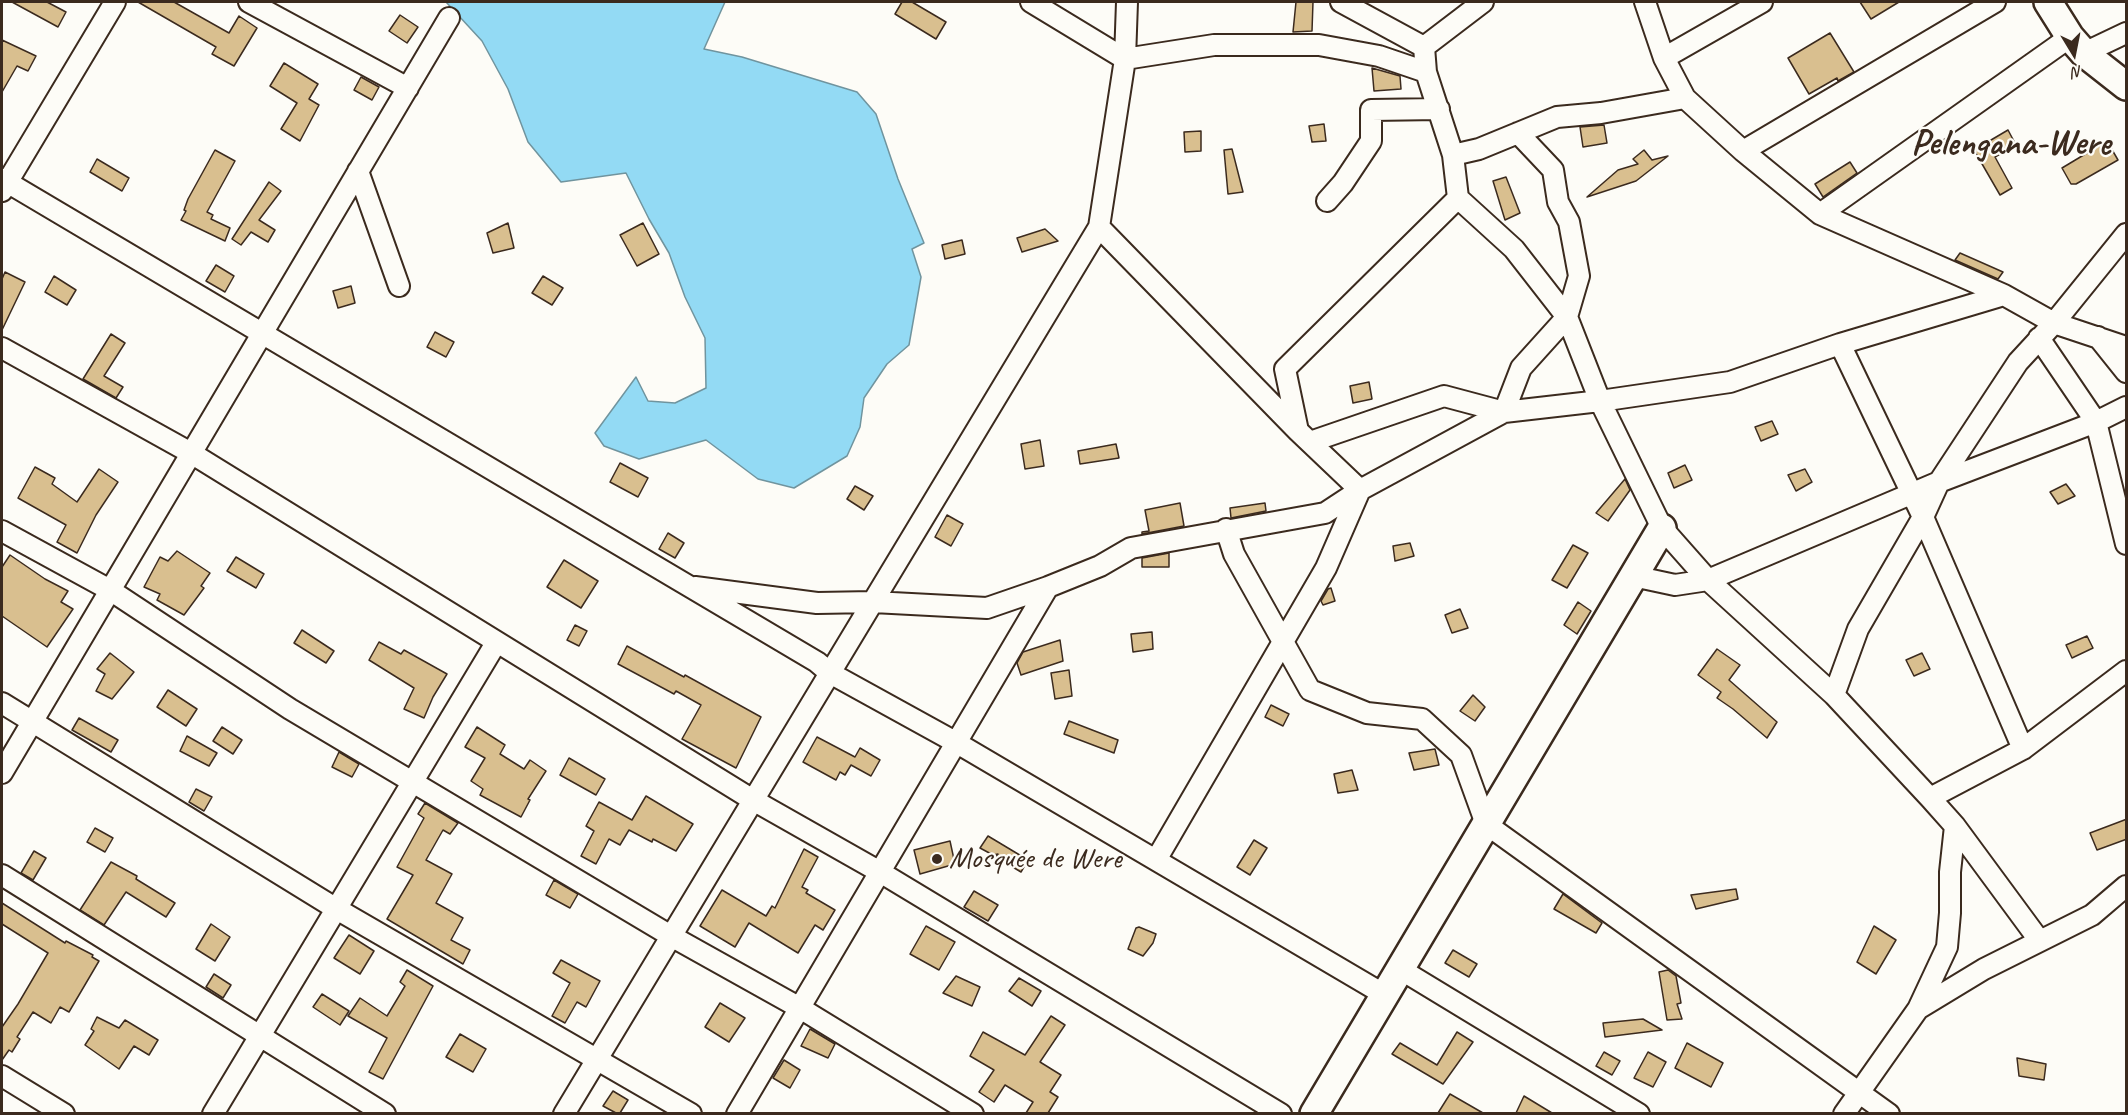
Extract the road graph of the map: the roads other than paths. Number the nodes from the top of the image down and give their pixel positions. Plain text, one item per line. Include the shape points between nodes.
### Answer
1 (115, 2) edge
2 (249, 2) edge
3 (1031, 2) edge
4 (1127, 2) edge
5 (1341, 2) edge
6 (1483, 2) edge
7 (1762, 2) edge
8 (1995, 2) edge
9 (2048, 2) edge
10 (1642, 4) edge
11 (449, 18) dead end
12 (2127, 33) edge
13 (2077, 45) junction
14 (1424, 47) junction
15 (1664, 58) junction
16 (1125, 59) junction
17 (1426, 72) junction
18 (2127, 86) edge
19 (408, 88) junction
20 (1685, 98) junction
21 (1439, 109) junction
22 (1518, 132) junction
23 (1743, 151) junction
24 (1454, 155) junction
25 (358, 171) junction
26 (3, 184) edge
27 (1458, 198) junction
28 (1328, 201) dead end
29 (1820, 214) junction
30 (1099, 227) junction
31 (2127, 234) edge
32 (399, 286) dead end
33 (2004, 296) junction
34 (1567, 317) junction
35 (2054, 323) junction
36 (263, 333) junction
37 (2098, 336) junction
38 (2039, 338) junction
39 (1840, 344) junction
40 (2127, 346) edge
41 (2, 348) edge
42 (2127, 372) edge
43 (1600, 401) junction
44 (2127, 407) edge
45 (1504, 412) junction
46 (2096, 422) junction
47 (1304, 437) junction
48 (191, 453) junction
49 (1939, 482) junction
50 (1360, 490) junction
51 (1911, 493) junction
52 (1923, 517) junction
53 (1662, 528) junction
54 (1226, 530) junction
55 (2, 531) edge
56 (2127, 544) edge
57 (1633, 576) junction
58 (1708, 580) junction
59 (687, 586) junction
60 (1048, 587) junction
61 (110, 590) junction
62 (873, 602) junction
63 (496, 642) junction
64 (1283, 642) junction
65 (2127, 671) edge
66 (830, 673) junction
67 (1834, 694) junction
68 (2, 703) edge
69 (32, 721) junction
70 (957, 742) junction
71 (2023, 749) junction
72 (2, 773) edge
73 (412, 781) junction
74 (1930, 798) junction
75 (753, 800) junction
76 (1486, 824) junction
77 (1955, 826) junction
78 (1156, 860) junction
79 (880, 872) junction
80 (2, 875) edge
81 (2127, 886) edge
82 (335, 908) junction
83 (671, 936) junction
84 (2039, 940) junction
85 (1400, 969) junction
86 (1384, 995) junction
87 (800, 1008) junction
88 (1918, 1009) junction
89 (258, 1036) junction
90 (597, 1059) junction
91 (2, 1077) edge
92 (1858, 1090) junction
93 (64, 1113) edge
94 (213, 1113) edge
95 (385, 1113) edge
96 (564, 1113) edge
97 (691, 1113) edge
98 (737, 1113) edge
99 (973, 1113) edge
100 (1281, 1113) edge
101 (1314, 1113) edge
102 (1639, 1113) edge
103 (1844, 1113) edge
104 (1889, 1113) edge

1 - 26 street
2 - 19 street
3 - 16 street
4 - 16 street
5 - 14 street
6 - 14 street
7 - 15 street
8 - 23 street
9 - 13 street
10 - 15 street
11 - 19 street
12 - 13 street
13 - 18 street
13 - 29 street
14 - 17 street
15 - 20 street
16 - 17 street via 1214,45 1319,45 1379,56
16 - 30 street
17 - 21 street
19 - 25 street
20 - 22 street via 1557,117
20 - 23 street
21 - 24 street
21 - 28 street via 1371,110 1371,141
22 - 24 street
22 - 34 street via 1553,170 1558,202 1569,222 1579,276
23 - 29 street
24 - 27 street
25 - 32 street
25 - 36 street
26 - 36 street
27 - 34 street via 1514,249
27 - 47 street via 1284,369
29 - 33 street
30 - 47 street
30 - 62 street
31 - 35 street
33 - 35 street
33 - 39 street
34 - 43 street
34 - 45 street via 1521,368
35 - 37 street
35 - 38 street
36 - 48 street
36 - 59 street
37 - 40 street
37 - 42 street
38 - 46 street
38 - 49 street via 2018,362
39 - 43 street via 1730,382
39 - 51 street
41 - 48 street
43 - 45 street
43 - 53 street
44 - 46 street
45 - 47 street via 1444,396
45 - 50 street
46 - 49 street
46 - 56 street
47 - 50 street
48 - 61 street
48 - 63 street
49 - 51 street
49 - 52 street
50 - 54 street via 1325,513
50 - 64 street via 1326,568
51 - 52 street
51 - 58 street
52 - 67 street via 1858,629
52 - 71 street
53 - 57 street
53 - 58 street
54 - 60 street via 1131,548 1100,566
54 - 64 street via 1234,554
55 - 61 street
57 - 58 street via 1675,585
57 - 76 street
58 - 67 street
59 - 62 street via 817,603
59 - 66 street via 818,662
60 - 62 street via 987,608
60 - 70 street
61 - 69 street
61 - 73 street via 290,709
62 - 66 street
63 - 73 street
63 - 75 street
64 - 76 street via 1310,690 1367,713 1422,719 1461,755
64 - 78 street
65 - 71 street
66 - 70 street
66 - 75 street
67 - 74 street
68 - 69 street
69 - 72 street
69 - 82 street
70 - 78 street
70 - 79 street
71 - 74 street
73 - 82 street
73 - 83 street
74 - 77 street
75 - 79 street
75 - 83 street
76 - 85 street
76 - 92 street
77 - 84 street
77 - 88 street via 1947,946
78 - 86 street
79 - 87 street
79 - 100 street
80 - 89 street
81 - 84 street via 2092,915
82 - 89 street
82 - 90 street
83 - 87 street
83 - 90 street
84 - 88 street
85 - 86 street
85 - 102 street
86 - 101 street
87 - 98 street
87 - 99 street
88 - 92 street
89 - 94 street
89 - 95 street
90 - 96 street
90 - 97 street
91 - 93 street
92 - 103 street
92 - 104 street

